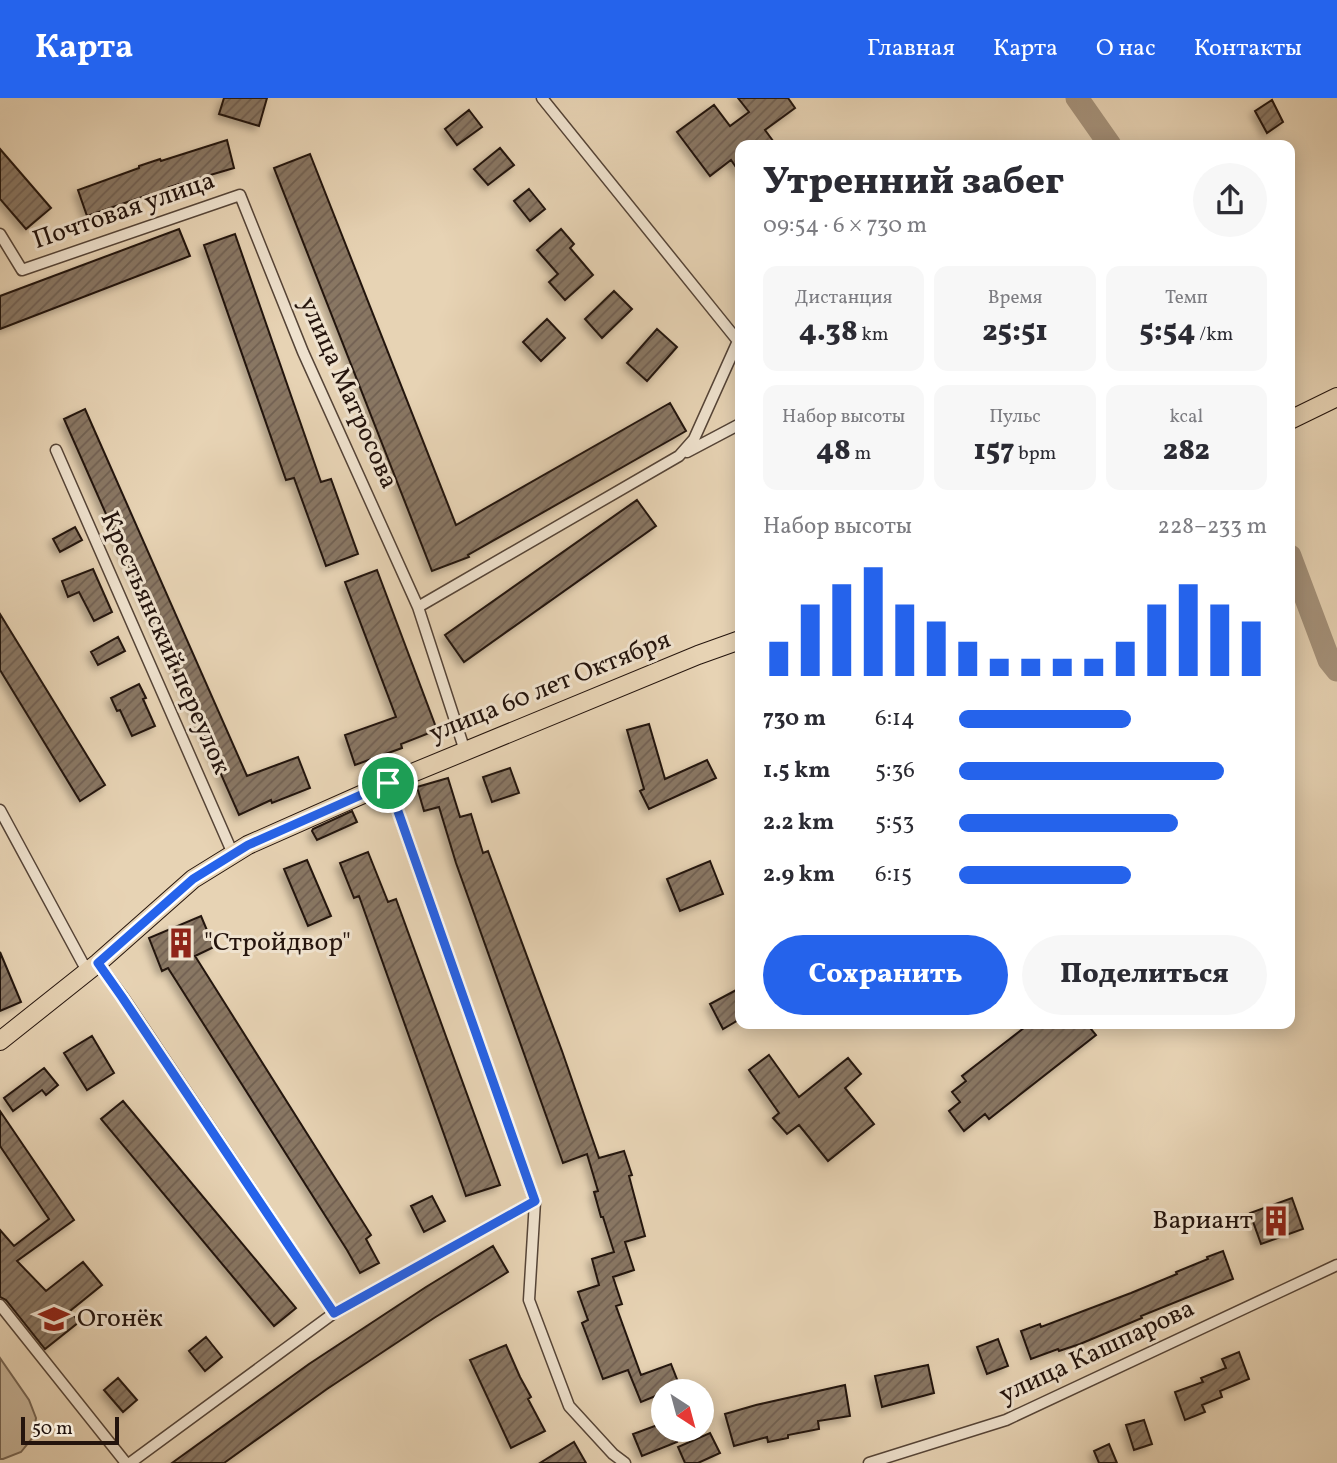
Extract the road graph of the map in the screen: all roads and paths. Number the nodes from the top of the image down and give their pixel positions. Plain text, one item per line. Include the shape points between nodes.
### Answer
1 (541, 98) edge
2 (240, 195) joint
3 (0, 234) edge
4 (4, 247) edge
5 (735, 338) edge
6 (735, 352) edge
7 (1337, 397) edge
8 (1297, 416) edge
9 (735, 427) edge
10 (56, 450) dead end
11 (679, 456) junction
12 (418, 607) junction
13 (735, 642) edge
14 (465, 751) junction
15 (388, 783) junction
16 (0, 810) edge
17 (233, 854) junction
18 (92, 967) junction
19 (0, 1041) edge
20 (535, 1201) junction
21 (1337, 1265) edge
22 (0, 1305) edge
23 (334, 1313) junction
24 (128, 1463) edge
25 (625, 1463) edge
26 (869, 1463) edge

1 - 5 street
2 - 4 street, Почтовая улица via 22,270
2 - 12 street, улица Матросова via 303,352
3 - 4 street
6 - 11 street via 694,439
7 - 8 main road
9 - 11 street
10 - 17 street, Крестьянский переулок
11 - 12 street
12 - 14 street, улица Матросова
13 - 14 main road, улица 60 лет Октября
14 - 15 main road, улица 60 лет Октября
15 - 17 main road, улица 60 лет Октября
15 - 20 street
16 - 18 street
17 - 18 main road, улица 60 лет Октября via 193,879
18 - 19 main road, улица 60 лет Октября
18 - 23 street via 130,1009
20 - 23 street
20 - 25 street via 529,1300 569,1406
21 - 26 street, улица Кашпарова via 1006,1420
22 - 24 street
23 - 24 street

